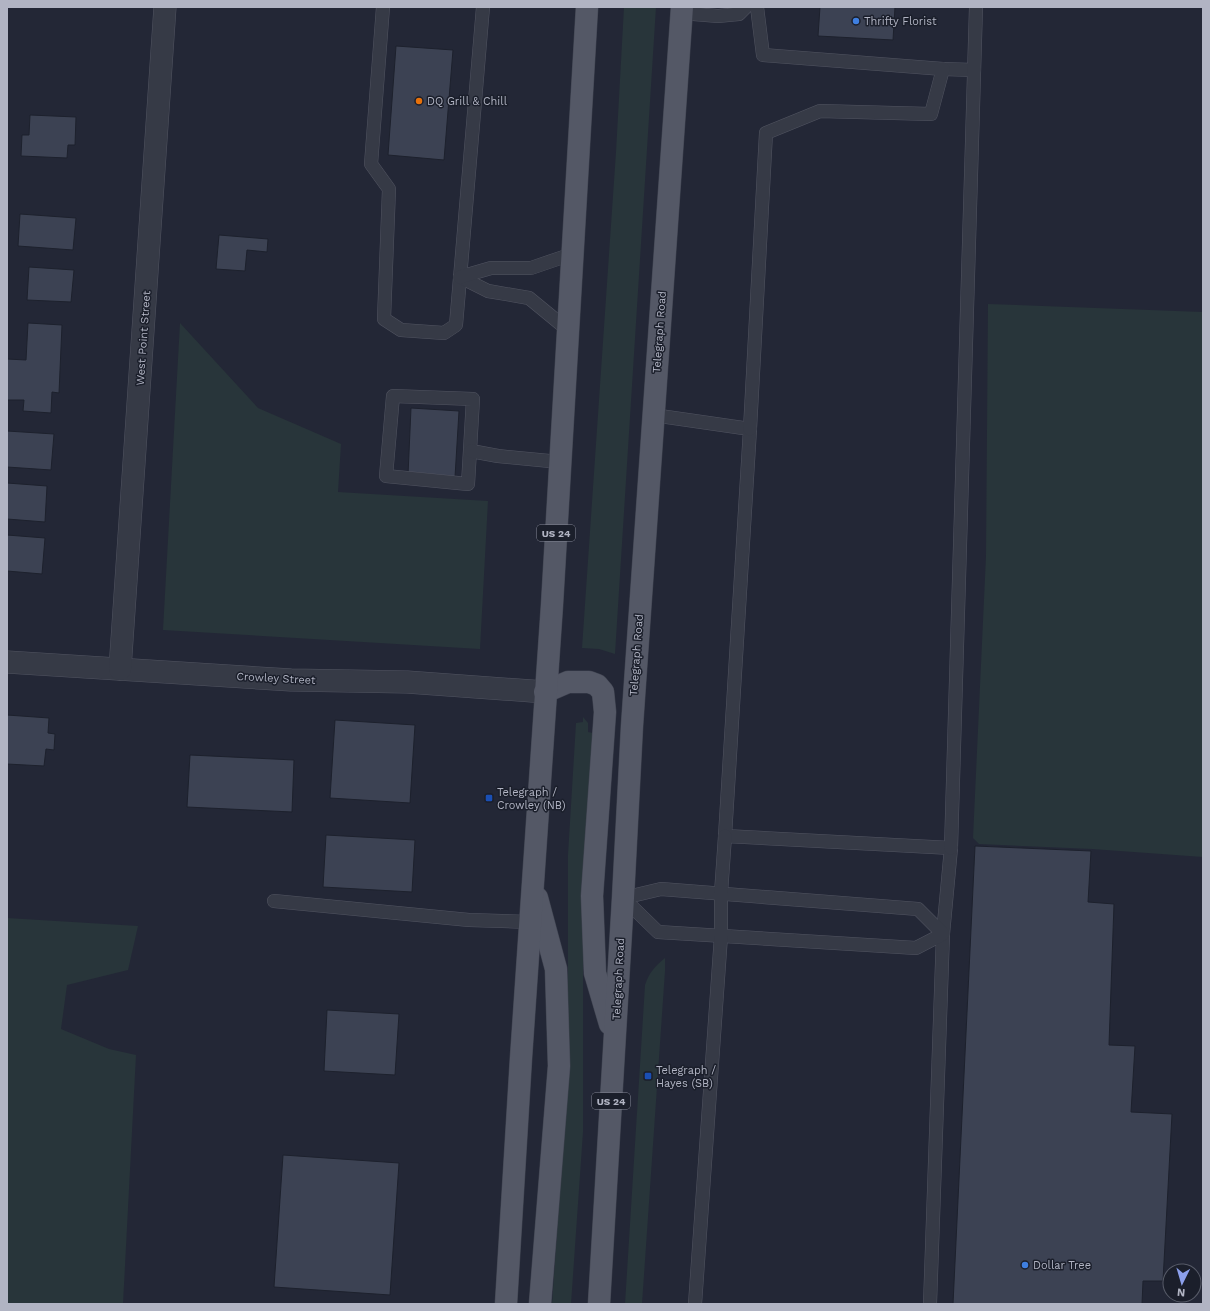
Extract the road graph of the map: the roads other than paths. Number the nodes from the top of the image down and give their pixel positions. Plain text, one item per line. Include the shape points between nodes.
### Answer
1 (165, 7) edge
2 (383, 7) edge
3 (483, 7) edge
4 (587, 7) edge
5 (746, 7) edge
6 (757, 7) edge
7 (976, 7) edge
8 (682, 10) edge
9 (943, 69) junction
10 (974, 70) junction
11 (572, 254) junction
12 (460, 277) junction
13 (568, 330) junction
14 (653, 415) junction
15 (750, 429) junction
16 (471, 451) junction
17 (560, 462) junction
18 (7, 662) edge
19 (120, 669) junction
20 (545, 692) junction
21 (725, 836) junction
22 (951, 848) junction
23 (533, 879) junction
24 (721, 893) junction
25 (623, 898) junction
26 (274, 901) dead end
27 (530, 922) junction
28 (943, 934) junction
29 (721, 936) junction
30 (614, 1039) junction
31 (506, 1304) edge
32 (540, 1304) edge
33 (599, 1304) edge
34 (694, 1304) edge
35 (930, 1304) edge

1 - 19 street, West Point Street
2 - 12 lane via 371,164 389,189 384,319 401,330 444,334 456,325
3 - 12 lane
4 - 11 main road, US 24
5 - 8 lane via 739,14 718,16
6 - 9 lane via 763,56
7 - 10 lane
8 - 14 main road, Telegraph Road / US 24
9 - 10 lane
9 - 15 lane via 931,114 820,111 766,134
10 - 22 lane
11 - 12 lane via 531,268 491,268
11 - 13 main road, US 24
12 - 13 lane via 488,291 529,298
13 - 17 main road, US 24
14 - 15 lane
14 - 25 main road, Telegraph Road / US 24
15 - 21 lane
16 - 16 lane via 468,484 386,476 393,396 473,399
16 - 17 lane
17 - 20 main road, US 24
18 - 19 street, Crowley Street
19 - 20 street, Crowley Street via 290,680 407,682
20 - 23 main road, US 24
20 - 30 main road via 568,682 590,682 603,692 605,712 592,904 595,973
21 - 22 lane
21 - 24 lane
22 - 28 lane
23 - 27 main road, US 24
23 - 32 main road via 556,969 559,1066
24 - 25 lane via 661,889
24 - 28 lane via 918,909
24 - 29 lane
25 - 29 lane via 658,932
25 - 30 main road, Telegraph Road / US 24
26 - 27 lane via 468,920
27 - 31 main road, US 24
28 - 29 lane via 916,948
28 - 35 lane
29 - 34 lane
30 - 33 main road, Telegraph Road / US 24

